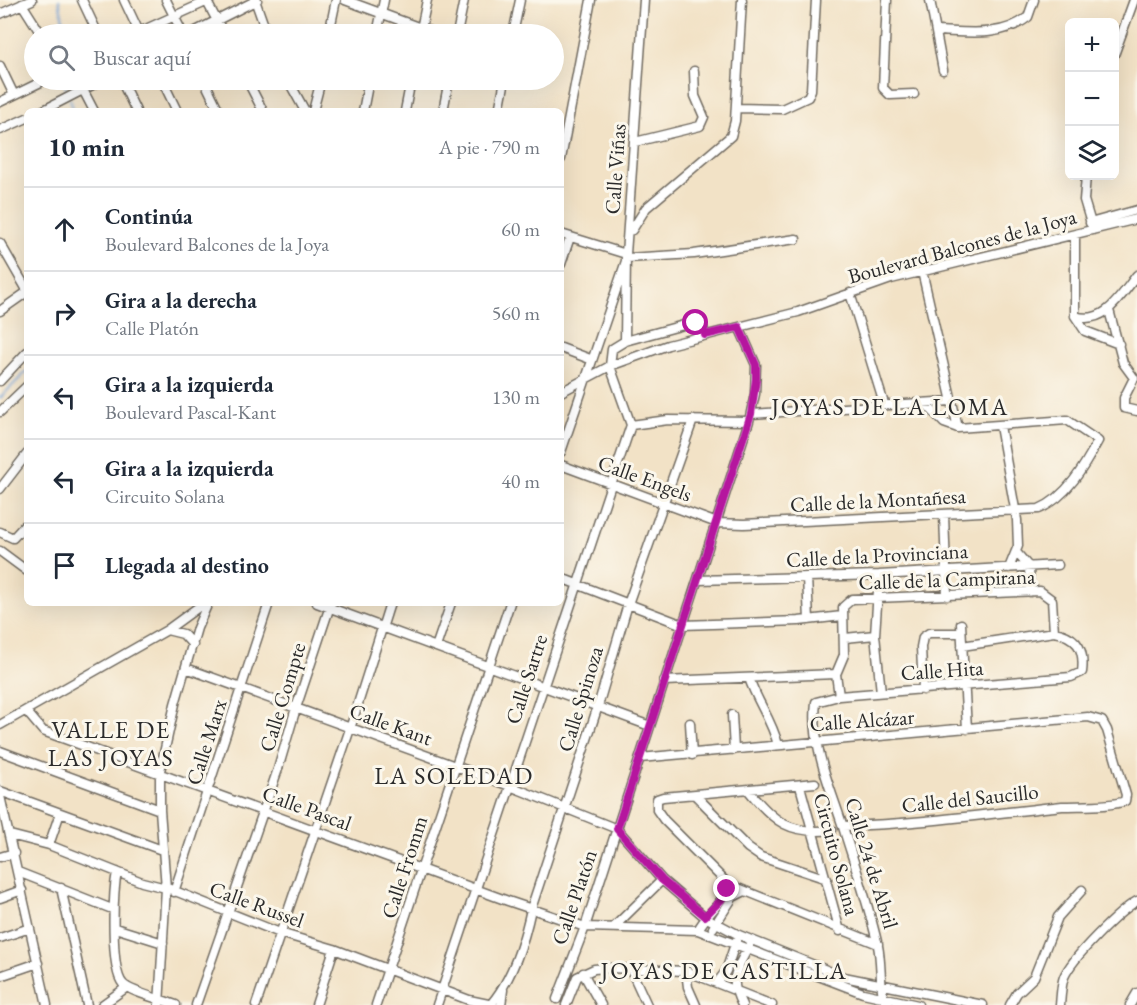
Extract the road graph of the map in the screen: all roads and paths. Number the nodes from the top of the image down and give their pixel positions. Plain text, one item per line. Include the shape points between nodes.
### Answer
1 (32, 0) edge
2 (82, 0) edge
3 (124, 0) edge
4 (166, 0) edge
5 (208, 0) edge
6 (256, 0) edge
7 (336, 0) edge
8 (345, 0) edge
9 (384, 0) edge
10 (427, 0) edge
11 (464, 0) edge
12 (520, 0) edge
13 (591, 0) edge
14 (644, 0) edge
15 (742, 0) edge
16 (816, 0) edge
17 (887, 0) edge
18 (930, 0) edge
19 (1034, 0) edge
20 (1134, 0) edge
21 (22, 4) junction
22 (0, 14) edge
23 (381, 15) junction
24 (175, 17) junction
25 (217, 21) junction
26 (35, 24) edge
27 (93, 24) edge
28 (134, 24) edge
29 (160, 24) edge
30 (178, 24) edge
31 (211, 24) edge
32 (219, 24) edge
33 (264, 24) edge
34 (331, 24) edge
35 (379, 24) edge
36 (402, 24) edge
37 (422, 24) edge
38 (460, 24) edge
39 (515, 24) edge
40 (936, 31) junction
41 (1119, 41) edge
42 (0, 66) edge
43 (943, 70) dead end
44 (694, 71) dead end
45 (24, 90) edge
46 (85, 90) joint
47 (126, 90) edge
48 (167, 90) edge
49 (209, 90) edge
50 (252, 90) edge
51 (293, 90) edge
52 (318, 90) edge
53 (367, 90) edge
54 (409, 90) edge
55 (447, 90) edge
56 (503, 90) edge
57 (914, 94) dead end
58 (14, 95) junction
59 (0, 102) edge
60 (48, 108) edge
61 (93, 108) edge
62 (135, 108) edge
63 (176, 108) edge
64 (218, 108) edge
65 (261, 108) edge
66 (302, 108) edge
67 (314, 108) edge
68 (364, 108) edge
69 (406, 108) edge
70 (443, 108) edge
71 (500, 108) edge
72 (736, 108) junction
73 (24, 119) edge
74 (0, 130) edge
75 (635, 142) junction
76 (564, 143) edge
77 (1086, 180) edge
78 (1137, 210) edge
79 (1137, 219) edge
80 (1092, 226) junction
81 (1075, 234) junction
82 (565, 235) edge
83 (629, 238) junction
84 (796, 239) dead end
85 (0, 243) edge
86 (627, 256) junction
87 (922, 271) junction
88 (1137, 275) edge
89 (24, 292) edge
90 (850, 293) junction
91 (24, 295) edge
92 (0, 310) edge
93 (1109, 310) junction
94 (1075, 316) junction
95 (739, 327) junction
96 (705, 335) junction
97 (625, 340) junction
98 (1119, 344) junction
99 (564, 349) edge
100 (24, 354) edge
101 (590, 359) junction
102 (610, 366) junction
103 (1136, 377) edge
104 (584, 380) junction
105 (0, 381) edge
106 (24, 389) edge
107 (564, 390) edge
108 (951, 401) junction
109 (925, 403) junction
110 (884, 404) junction
111 (1137, 411) edge
112 (0, 412) edge
113 (750, 417) junction
114 (693, 420) junction
115 (631, 425) junction
116 (1000, 426) junction
117 (958, 428) junction
118 (564, 443) edge
119 (24, 460) edge
120 (564, 466) edge
121 (611, 485) junction
122 (0, 489) edge
123 (664, 504) junction
124 (1014, 511) junction
125 (944, 515) junction
126 (717, 523) junction
127 (24, 526) edge
128 (0, 532) edge
129 (0, 551) edge
130 (1016, 552) junction
131 (1058, 565) dead end
132 (1029, 567) junction
133 (1009, 568) junction
134 (24, 569) edge
135 (946, 570) junction
136 (879, 575) junction
137 (807, 577) junction
138 (564, 579) edge
139 (698, 580) junction
140 (577, 584) junction
141 (1030, 592) junction
142 (947, 596) junction
143 (878, 600) junction
144 (628, 604) junction
145 (202, 606) edge
146 (205, 606) edge
147 (268, 606) edge
148 (330, 606) edge
149 (332, 606) edge
150 (389, 606) edge
151 (450, 606) edge
152 (509, 606) edge
153 (843, 611) junction
154 (809, 620) junction
155 (683, 625) junction
156 (382, 627) junction
157 (167, 630) junction
158 (1054, 632) junction
159 (875, 635) junction
160 (845, 638) junction
161 (193, 645) junction
162 (962, 646) junction
163 (436, 647) junction
164 (488, 666) junction
165 (186, 668) junction
166 (836, 674) junction
167 (750, 678) junction
168 (664, 681) junction
169 (543, 686) junction
170 (962, 688) junction
171 (242, 689) junction
172 (923, 690) junction
173 (881, 692) junction
174 (839, 696) junction
175 (598, 706) junction
176 (296, 708) junction
177 (815, 710) joint
178 (26, 711) junction
179 (732, 715) dead end
180 (1088, 717) joint
181 (690, 723) dead end
182 (0, 725) edge
183 (650, 726) junction
184 (350, 729) junction
185 (967, 729) junction
186 (818, 742) junction
187 (778, 745) junction
188 (734, 750) junction
189 (0, 751) edge
190 (692, 754) junction
191 (640, 758) junction
192 (456, 766) junction
193 (160, 771) junction
194 (815, 783) dead end
195 (510, 786) junction
196 (800, 786) junction
197 (209, 790) junction
198 (749, 791) junction
199 (0, 794) edge
200 (696, 796) junction
201 (566, 807) junction
202 (160, 810) junction
203 (263, 811) junction
204 (60, 813) junction
205 (2, 816) edge
206 (843, 826) junction
207 (617, 829) junction
208 (832, 830) dead end
209 (316, 831) junction
210 (815, 832) junction
211 (10, 835) junction
212 (49, 845) junction
213 (162, 850) junction
214 (14, 853) junction
215 (0, 857) edge
216 (423, 868) junction
217 (18, 872) junction
218 (117, 872) junction
219 (826, 879) junction
220 (662, 880) junction
221 (728, 884) junction
222 (61, 888) junction
223 (475, 889) junction
224 (22, 890) junction
225 (170, 890) junction
226 (1082, 890) dead end
227 (743, 892) junction
228 (0, 898) edge
229 (1137, 902) edge
230 (112, 909) junction
231 (531, 909) junction
232 (227, 912) junction
233 (705, 916) junction
234 (715, 924) junction
235 (585, 927) junction
236 (614, 927) junction
237 (30, 928) junction
238 (115, 928) junction
239 (698, 930) junction
240 (840, 931) junction
241 (280, 933) junction
242 (710, 933) junction
243 (739, 935) junction
244 (0, 938) edge
245 (752, 941) junction
246 (163, 943) junction
247 (735, 944) junction
248 (878, 944) junction
249 (334, 950) junction
250 (748, 950) junction
251 (38, 963) junction
252 (630, 968) junction
253 (388, 969) junction
254 (686, 971) junction
255 (583, 973) junction
256 (0, 976) edge
257 (717, 983) junction
258 (883, 984) junction
259 (127, 987) junction
260 (502, 989) junction
261 (733, 989) junction
262 (442, 990) junction
263 (1137, 993) edge
264 (557, 999) dead end
265 (159, 1001) edge
266 (884, 1001) edge
267 (46, 1004) edge
268 (37, 1005) edge
269 (87, 1005) edge
270 (102, 1005) edge
271 (176, 1005) edge
272 (196, 1005) edge
273 (256, 1005) edge
274 (316, 1005) edge
275 (376, 1005) edge
276 (437, 1005) edge
277 (492, 1005) edge
278 (501, 1005) edge
279 (566, 1005) edge
280 (601, 1005) edge
281 (647, 1005) edge
282 (696, 1005) edge
283 (742, 1005) edge
284 (772, 1005) edge
285 (918, 1005) edge
286 (983, 1005) edge
287 (1010, 1005) edge
288 (1060, 1005) edge
289 (1130, 1005) edge

1 - 21 street
2 - 27 street
3 - 28 street
4 - 24 street
5 - 24 street
5 - 25 street
6 - 25 street
6 - 33 street
7 - 34 street
8 - 23 street
9 - 23 street
10 - 37 street
11 - 38 street
12 - 39 street
13 - 76 street
14 - 75 street, Calle Viñas
15 - 72 street
16 - 72 street via 810,93 806,99 788,108
17 - 57 street via 883,88 890,95
18 - 40 street
19 - 40 street via 1028,17 1008,29 987,33
20 - 41 street
21 - 22 street
21 - 26 street
23 - 35 street
23 - 36 street
24 - 29 street
24 - 30 street
25 - 31 street
25 - 32 street
40 - 43 street
42 - 58 street
44 - 75 street via 695,96 704,117 700,126
45 - 58 street
46 - 60 street
46 - 61 street
47 - 62 street
48 - 63 street
49 - 64 street
50 - 65 street
51 - 66 street
52 - 67 street
53 - 68 street
54 - 69 street
55 - 70 street
56 - 71 street
58 - 59 street
72 - 83 street via 733,132 727,140 640,213
73 - 74 street
75 - 83 street, Calle Viñas
77 - 80 street via 1084,200
78 - 80 street, Boulevard Balcones de la Joya
79 - 80 street, Boulevard Balcones de la Joya
80 - 81 street, Boulevard Balcones de la Joya
81 - 87 street, Boulevard Balcones de la Joya
81 - 94 street
82 - 86 street
83 - 86 street, Calle Viñas
84 - 86 street via 694,254
85 - 89 street
86 - 97 street, Calle Viñas
86 - 101 street
87 - 90 street, Boulevard Balcones de la Joya
87 - 108 street
88 - 93 street
90 - 95 street, Boulevard Balcones de la Joya
90 - 110 street
91 - 92 street
93 - 94 street via 1093,318
93 - 98 street
94 - 98 street via 1085,331
95 - 96 street, Boulevard Balcones de la Joya
95 - 113 street, Calle Platón via 756,365
96 - 97 street via 702,324 696,323
96 - 102 street, Boulevard Balcones de la Joya
97 - 102 street via 612,350
98 - 103 street via 1123,363
99 - 101 street
100 - 105 street
101 - 104 street
102 - 104 street, Boulevard Balcones de la Joya
102 - 115 street
103 - 111 street via 1124,398 1124,408
104 - 107 street, Boulevard Balcones de la Joya
104 - 118 street
106 - 112 street
108 - 109 street
108 - 117 street
109 - 110 street
109 - 117 street via 944,423
110 - 113 street
113 - 114 street
113 - 126 street, Calle Platón
114 - 115 street
114 - 123 street, Calle Spinoza
115 - 121 street, Calle Sartre
116 - 117 street
116 - 124 street
116 - 124 street, Calle de la Montañesa via 1067,420 1098,441 1062,494 1039,509
119 - 122 street
120 - 121 street, Calle Engels
121 - 123 street, Calle Engels
121 - 140 street, Calle Sartre
123 - 126 street, Calle Engels
123 - 144 street, Calle Spinoza
124 - 125 street, Calle de la Montañesa
124 - 130 street
125 - 126 street, Calle de la Montañesa
125 - 135 street
126 - 139 street, Calle Platón
127 - 128 street via 15,537
129 - 134 street
130 - 132 street
130 - 133 street
131 - 132 street, Calle de la Provinciana
132 - 133 street, Calle de la Provinciana
132 - 141 street
133 - 135 street, Calle de la Provinciana
135 - 136 street, Calle de la Provinciana
135 - 142 street
136 - 137 street, Calle de la Provinciana
136 - 143 street
137 - 139 street, Calle de la Provinciana
137 - 154 street
138 - 140 street
139 - 155 street, Calle Platón
140 - 144 street
140 - 169 street, Calle Sartre
141 - 142 street, Calle de la Campirana
141 - 158 street, Calle de la Campirana via 1044,592 1052,600
142 - 143 street, Calle de la Campirana
143 - 153 street, Calle de la Campirana via 852,599
143 - 159 street
144 - 155 street
144 - 175 street, Calle Spinoza
145 - 157 street
146 - 161 street
147 - 171 street, Calle Marx
148 - 176 street, Calle Compte
149 - 156 street
150 - 156 street
151 - 163 street
152 - 164 street, Calle Fromm
153 - 154 street, Calle de la Campirana
153 - 160 street
154 - 155 street, Calle de la Campirana
155 - 168 street, Calle Platón
156 - 163 street
156 - 184 street
157 - 161 street via 183,634
157 - 178 street
158 - 162 street
158 - 170 street, Calle Hita via 1071,636 1081,647 1083,664 1078,675
159 - 160 street
159 - 173 street
160 - 166 street via 844,655
161 - 165 street
162 - 170 street
162 - 172 street via 961,628 929,633 921,641
163 - 164 street
164 - 169 street
164 - 192 street, Calle Fromm
165 - 171 street, Calle Kant
165 - 193 street
166 - 167 street
166 - 174 street
167 - 168 street
167 - 187 street via 771,720
168 - 183 street, Calle Platón
169 - 175 street
169 - 195 street, Calle Sartre
170 - 172 street, Calle Hita
170 - 185 street
171 - 176 street, Calle Kant
171 - 197 street, Calle Marx
172 - 173 street, Calle Hita
173 - 174 street, Calle Hita
174 - 177 street, Calle Hita via 817,700
175 - 183 street
175 - 201 street, Calle Spinoza
176 - 184 street, Calle Kant
176 - 203 street, Calle Compte
177 - 186 street, Calle 24 de Abril
178 - 182 street
178 - 193 street, Calle Pascal via 43,730
179 - 188 street
180 - 185 street, Calle Alcázar
180 - 206 street, Calle del Saucillo via 1102,721 1107,730 1126,795 1122,803
181 - 190 street
183 - 191 street, Calle Platón
184 - 192 street, Calle Kant
184 - 209 street
185 - 186 street, Calle Alcázar
186 - 187 street, Calle Alcázar
186 - 206 street, Calle 24 de Abril via 821,765
187 - 188 street, Calle Alcázar
188 - 190 street, Calle Alcázar
189 - 202 street
190 - 191 street, Calle Alcázar
191 - 207 street, Calle Platón
192 - 195 street, Calle Kant
192 - 216 street, Calle Fromm
193 - 197 street, Calle Pascal
193 - 202 street
194 - 196 street, Circuito Solana
195 - 201 street, Calle Kant
195 - 223 street, Calle Sartre
196 - 198 street, Circuito Solana
196 - 210 street, Circuito Solana
197 - 203 street, Calle Pascal
197 - 225 street, Calle Marx
198 - 200 street, Circuito Solana
198 - 210 street via 774,819
199 - 204 street
199 - 205 street
200 - 219 street via 761,857
200 - 221 street, Circuito Solana via 659,798 657,810
201 - 207 street, Calle Kant
201 - 231 street, Calle Spinoza
202 - 213 street
203 - 209 street, Calle Pascal
203 - 232 street, Calle Compte
204 - 212 street
204 - 213 street
205 - 211 street
206 - 248 street, Calle 24 de Abril
207 - 220 street
207 - 235 street, Calle Platón
208 - 210 street
209 - 216 street, Calle Pascal
209 - 241 street
210 - 219 street, Circuito Solana
211 - 212 street, Calle Russel
211 - 214 street
212 - 218 street, Calle Russel
213 - 225 street
214 - 215 street
214 - 217 street
216 - 223 street, Calle Pascal
216 - 253 street, Calle Fromm
217 - 222 street
217 - 224 street
218 - 225 street, Calle Russel
218 - 230 street
219 - 240 street, Circuito Solana
220 - 233 street
220 - 236 street
221 - 227 street, Circuito Solana
221 - 233 street via 726,894
222 - 230 street
222 - 269 street
223 - 231 street, Calle Pascal
223 - 262 street, Calle Sartre
224 - 228 street
224 - 237 street
225 - 232 street, Calle Russel
225 - 246 street
226 - 287 street via 1059,917 1034,977
227 - 234 street via 733,897
227 - 240 street, Circuito Solana
229 - 288 street via 1120,912 1070,967 1062,982
230 - 238 street
231 - 235 street, Calle Pascal
231 - 260 street, Calle Spinoza via 523,941
232 - 241 street, Calle Russel
232 - 272 street, Calle Compte
233 - 234 street
233 - 239 street
234 - 242 street
234 - 243 street
235 - 236 street, Calle Pascal
235 - 264 street, Calle Platón
236 - 239 street, Calle Pascal
237 - 244 street
237 - 251 street
238 - 246 street
238 - 259 street via 116,962 120,981
239 - 242 street, Calle Pascal
240 - 248 street, Circuito Solana
241 - 249 street, Calle Russel
241 - 273 street
242 - 247 street, Calle Pascal
243 - 245 street
243 - 247 street
245 - 250 street
245 - 258 street via 844,977
246 - 265 street
247 - 250 street, Calle Pascal
247 - 257 street
248 - 258 street, Calle 24 de Abril
249 - 253 street, Calle Russel
249 - 274 street
250 - 261 street via 735,975
250 - 266 street, Calle Pascal
251 - 256 street
251 - 267 street
252 - 254 street
252 - 255 street
252 - 281 street
253 - 262 street, Calle Russel
253 - 275 street, Calle Fromm
254 - 257 street
254 - 282 street
255 - 279 street via 572,987
255 - 280 street
257 - 261 street
258 - 266 street, Calle 24 de Abril
258 - 286 street
259 - 265 street
259 - 270 street
260 - 277 street, Calle Spinoza
260 - 278 street, Calle Spinoza
261 - 283 street
261 - 284 street
262 - 276 street, Calle Sartre
262 - 277 street, Calle Russel
263 - 289 street
265 - 271 street
266 - 285 street, Calle Pascal
267 - 268 street

